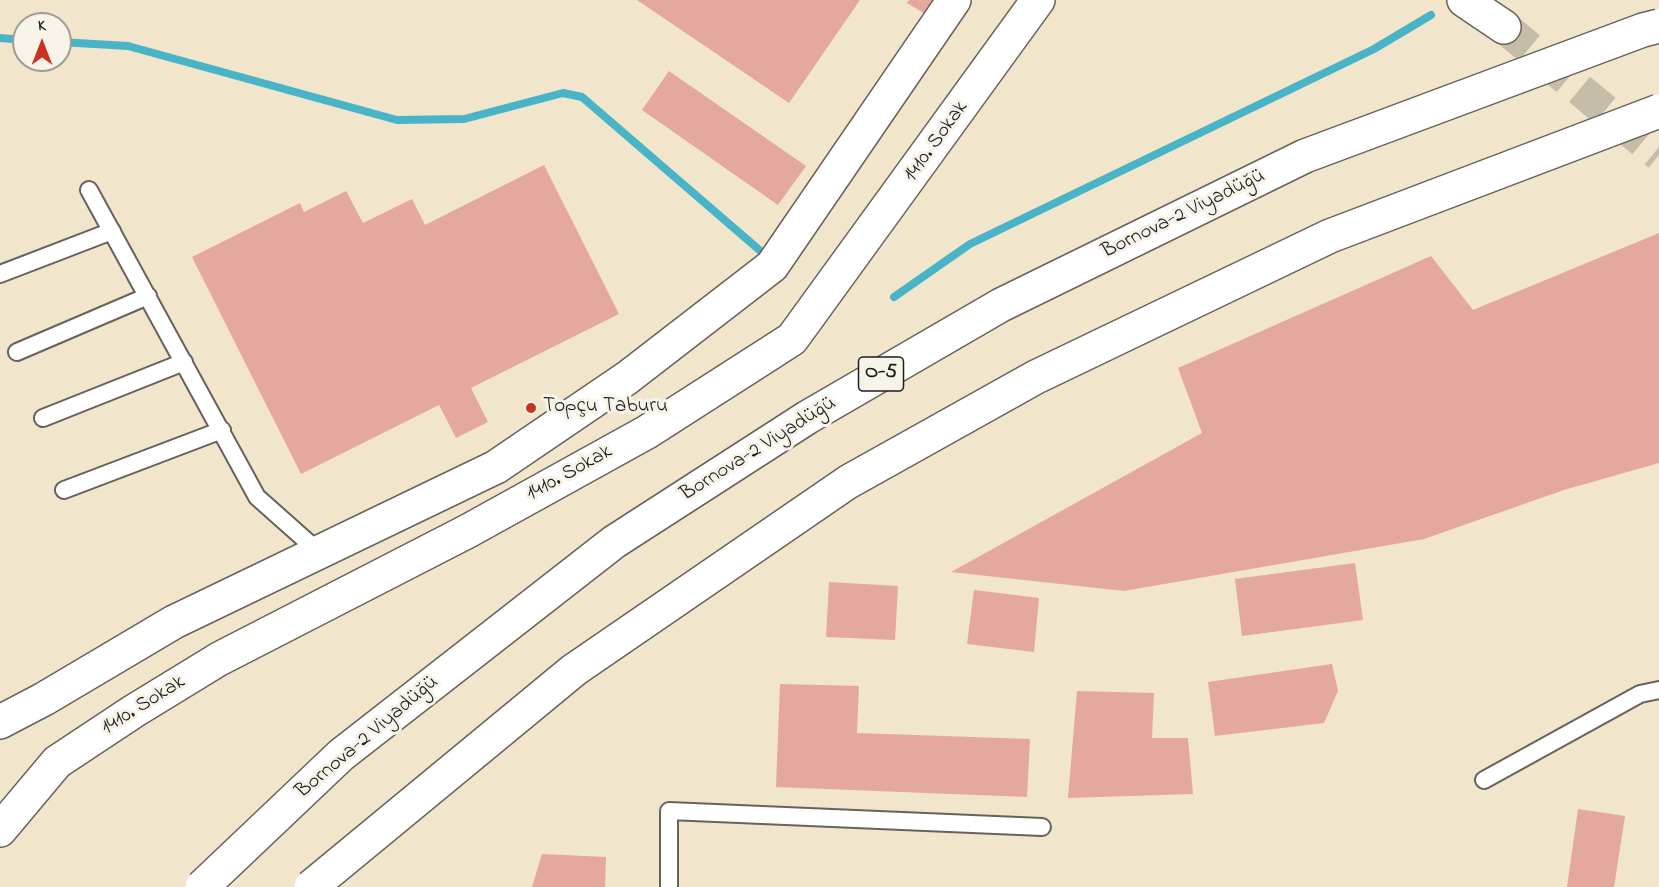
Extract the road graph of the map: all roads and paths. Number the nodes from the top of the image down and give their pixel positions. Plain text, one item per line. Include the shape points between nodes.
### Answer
1 (954, 0) edge
2 (1038, 0) edge
3 (1464, 0) edge
4 (1659, 26) edge
5 (1504, 27) tunnel mouth
6 (1659, 111) edge
7 (89, 190) dead end
8 (112, 231) junction
9 (0, 274) edge
10 (148, 296) junction
11 (17, 352) dead end
12 (184, 362) junction
13 (43, 418) dead end
14 (222, 430) junction
15 (64, 490) dead end
16 (320, 553) junction
17 (1659, 690) edge
18 (0, 722) edge
19 (1484, 780) dead end
20 (1042, 827) dead end
21 (0, 830) edge
22 (202, 887) edge
23 (311, 887) edge
24 (669, 887) edge

1 - 16 main road, 1410. Sokak via 772,266 627,378 496,467
2 - 21 main road, 1410. Sokak via 792,339 647,432 468,531 219,659 134,711 57,762
3 - 5 main road
4 - 22 main road, Bornova-2 Viyadüğü / O-5, bridge via 1305,156 1001,305 808,417 614,542 342,755
6 - 23 main road, bridge via 1330,236 1036,377 848,482 574,670
7 - 8 lane
8 - 9 lane
8 - 10 lane
10 - 11 lane
10 - 12 lane
12 - 13 lane
12 - 14 lane
14 - 15 lane
14 - 16 lane via 257,497
16 - 18 main road, 1410. Sokak via 174,622
17 - 19 lane via 1640,694
20 - 24 lane via 669,811

